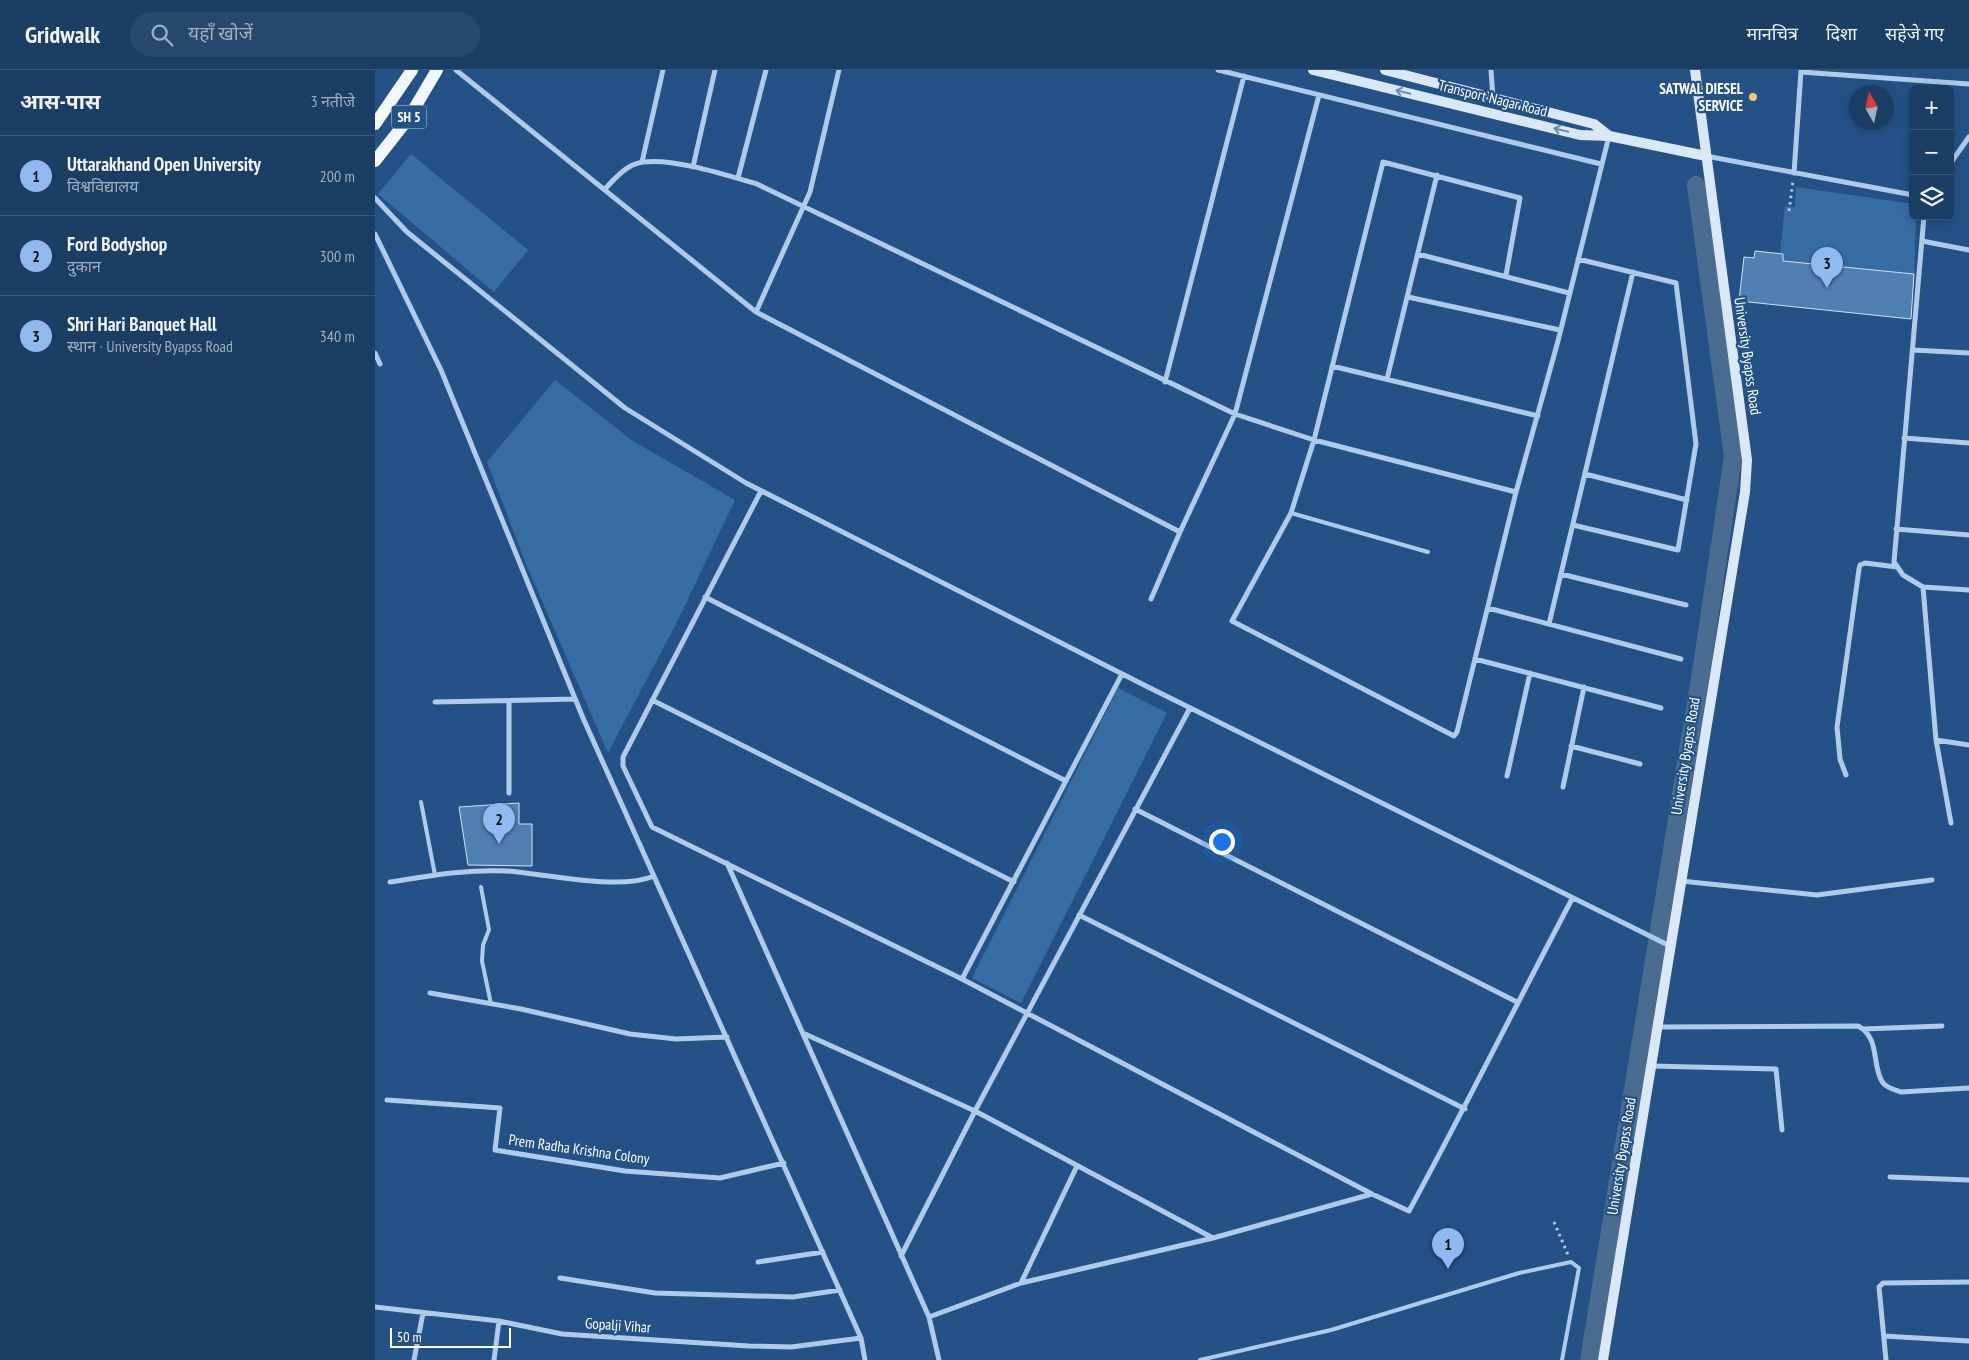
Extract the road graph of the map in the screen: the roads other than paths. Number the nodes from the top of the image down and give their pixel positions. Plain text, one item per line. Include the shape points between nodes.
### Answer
1 (412, 70) edge
2 (437, 70) edge
3 (456, 70) edge
4 (663, 70) edge
5 (715, 70) edge
6 (766, 70) edge
7 (839, 70) edge
8 (1218, 70) edge
9 (1313, 70) edge
10 (1385, 70) edge
11 (1491, 70) edge
12 (1695, 70) edge
13 (1801, 71) edge
14 (1244, 76) junction
15 (1969, 84) edge
16 (1319, 95) junction
17 (1493, 98) junction
18 (375, 124) edge
19 (1609, 136) junction
20 (1969, 137) edge
21 (1706, 156) junction
22 (1954, 158) edge
23 (375, 161) edge
24 (642, 162) junction
25 (1601, 164) junction
26 (693, 167) junction
27 (1794, 172) junction
28 (1437, 175) junction
29 (738, 178) junction
30 (605, 188) junction
31 (1909, 193) edge
32 (375, 198) edge
33 (805, 206) junction
34 (1925, 220) edge
35 (375, 234) edge
36 (1923, 241) junction
37 (1969, 250) edge
38 (1418, 254) junction
39 (1578, 259) junction
40 (1633, 272) junction
41 (1506, 275) junction
42 (1569, 293) junction
43 (1408, 297) junction
44 (756, 312) junction
45 (1560, 330) junction
46 (1913, 350) junction
47 (375, 352) edge
48 (1969, 353) edge
49 (380, 364) dead end
50 (1332, 366) junction
51 (1387, 379) junction
52 (1165, 382) junction
53 (1235, 414) junction
54 (1537, 416) junction
55 (1904, 438) junction
56 (1313, 440) junction
57 (1969, 443) edge
58 (1585, 474) junction
59 (761, 491) junction
60 (1516, 492) junction
61 (1687, 500) junction
62 (1291, 513) junction
63 (1573, 525) junction
64 (1896, 529) junction
65 (1180, 532) junction
66 (1969, 535) edge
67 (1428, 552) dead end
68 (1897, 567) junction
69 (1561, 574) junction
70 (1923, 587) junction
71 (1969, 590) edge
72 (705, 597) junction
73 (1151, 598) dead end
74 (1686, 605) dead end
75 (1488, 608) junction
76 (1549, 624) junction
77 (1475, 659) junction
78 (1681, 659) dead end
79 (1530, 673) junction
80 (1122, 674) junction
81 (1584, 687) junction
82 (575, 699) junction
83 (651, 700) junction
84 (435, 702) dead end
85 (509, 702) junction
86 (1190, 708) junction
87 (1661, 708) dead end
88 (1936, 740) junction
89 (1969, 745) edge
90 (1571, 746) junction
91 (1640, 764) dead end
92 (1846, 775) dead end
93 (1507, 776) dead end
94 (1066, 781) junction
95 (1563, 787) dead end
96 (509, 793) dead end
97 (421, 802) dead end
98 (1135, 809) junction
99 (1951, 823) dead end
100 (727, 862) junction
101 (435, 875) junction
102 (654, 876) junction
103 (1932, 880) dead end
104 (1680, 881) junction
105 (389, 882) dead end
106 (1013, 882) junction
107 (481, 887) dead end
108 (1573, 899) junction
109 (1079, 915) junction
110 (1666, 946) junction
111 (962, 979) junction
112 (430, 993) dead end
113 (1517, 1002) junction
114 (491, 1004) junction
115 (1027, 1013) junction
116 (1942, 1026) dead end
117 (1658, 1027) junction
118 (1863, 1029) junction
119 (805, 1034) junction
120 (727, 1037) junction
121 (1651, 1066) junction
122 (1969, 1088) edge
123 (387, 1100) dead end
124 (1465, 1109) junction
125 (975, 1111) junction
126 (1782, 1130) dead end
127 (784, 1163) junction
128 (1077, 1166) junction
129 (1890, 1177) dead end
130 (1969, 1180) edge
131 (1372, 1194) junction
132 (1213, 1238) junction
133 (823, 1252) junction
134 (901, 1256) junction
135 (758, 1262) dead end
136 (560, 1278) dead end
137 (1969, 1282) edge
138 (1021, 1284) junction
139 (840, 1290) junction
140 (375, 1308) edge
141 (423, 1313) junction
142 (929, 1317) junction
143 (499, 1322) junction
144 (1883, 1336) junction
145 (861, 1338) junction
146 (1969, 1341) edge
147 (413, 1360) edge
148 (494, 1360) edge
149 (865, 1360) edge
150 (939, 1360) edge
151 (1200, 1360) edge
152 (1562, 1360) edge
153 (1603, 1360) edge
154 (1886, 1360) edge

1 - 18 main road
2 - 23 main road, SH 5 via 408,119
3 - 30 street
4 - 24 street
5 - 26 street
6 - 29 street
7 - 33 street
8 - 14 street
19 -> 9 main road, Transport Nagar Road via 1580,135
10 - 17 main road, Transport Nagar Road
11 - 17 street
12 - 21 main road, University Byapss Road
13 - 15 street
13 - 27 street
14 - 16 street
14 - 52 street
16 - 25 street
16 - 53 street
17 - 19 main road, Transport Nagar Road via 1594,124
19 - 21 main road, Transport Nagar Road
19 - 25 street
20 - 22 street
21 - 27 street
21 - 104 main road, University Byapss Road via 1747,460 1745,492
24 - 26 street
24 - 30 street via 624,170
25 - 39 street
26 - 29 street
27 - 31 street
28 - 38 street
28 - 41 street via 1520,198
28 - 50 street via 1382,163
29 - 33 street
30 - 44 street
32 - 59 street via 407,232 625,408
33 - 44 street
33 - 52 street
34 - 36 street
35 - 82 street via 441,370
36 - 37 street
36 - 46 street
38 - 41 street
38 - 43 street
39 - 40 street
39 - 42 street
40 - 58 street
40 - 61 street via 1677,285 1696,444
41 - 42 street
42 - 45 street
43 - 45 street
43 - 51 street
44 - 65 street
45 - 54 street
46 - 48 street
46 - 55 street
47 - 49 street
50 - 51 street
50 - 56 street
51 - 54 street
52 - 53 street
53 - 56 street
53 - 65 street
54 - 60 street
55 - 57 street
55 - 64 street
56 - 60 street
56 - 62 street
58 - 61 street
58 - 63 street
59 - 72 street
59 - 80 street
60 - 75 street
61 - 63 street via 1680,548 1676,550
62 - 67 lane
62 - 77 street via 1232,621 1451,736 1457,732
63 - 69 street
64 - 66 street
64 - 68 street via 1894,562
65 - 73 street
68 - 70 street via 1903,575
68 - 92 street via 1865,563 1859,569 1837,727 1840,758
69 - 74 street
69 - 76 street
70 - 71 street
70 - 88 street
72 - 83 street
72 - 94 street
75 - 76 street
75 - 77 street
76 - 78 street
77 - 79 street
79 - 81 street
79 - 93 street
80 - 86 street
80 - 94 street
81 - 87 street
81 - 90 street
82 - 85 street
82 - 102 street
83 - 100 street via 623,757 623,766 652,827
83 - 106 street
84 - 85 street
85 - 96 street
86 - 98 street
86 - 108 street
88 - 89 street
88 - 99 street
90 - 91 street
90 - 95 street
94 - 106 street
97 - 101 lane
98 - 109 street
98 - 113 street
100 - 111 street
100 - 119 street
101 - 102 street via 457,871 506,871 623,882
101 - 105 street
102 - 120 street
103 - 104 street via 1817,894
104 - 110 main road, University Byapss Road
106 - 111 street
107 - 114 lane via 489,922 482,961
108 - 110 street
108 - 113 street
109 - 115 street
109 - 124 street
110 - 117 main road, University Byapss Road
111 - 115 street
112 - 114 street
113 - 124 street
114 - 120 street via 630,1034 676,1039
115 - 125 street
115 - 131 street
116 - 118 street
117 - 118 street via 1858,1026
117 - 121 main road, University Byapss Road
118 - 122 street via 1870,1035 1883,1083 1891,1089 1901,1092
119 - 125 street
119 - 134 street
120 - 127 street
121 - 126 street via 1777,1070
121 - 153 main road, University Byapss Road
123 - 127 street, Prem Radha Krishna Colony via 500,1108 495,1150 625,1171 720,1178
124 - 131 street via 1409,1212
125 - 128 street
125 - 134 street
127 - 133 street
128 - 132 street
128 - 138 street
129 - 130 street
131 - 132 street
132 - 138 street
133 - 135 street
133 - 139 street
134 - 142 street
136 - 139 street via 655,1293 793,1297
137 - 144 street via 1883,1283 1879,1287
138 - 142 street
139 - 145 street
140 - 141 street, Gopalji Vihar
141 - 143 street, Gopalji Vihar
141 - 147 street
142 - 150 street
143 - 145 street, Gopalji Vihar via 562,1334 749,1346 791,1347
143 - 148 street
144 - 146 street
144 - 154 street
145 - 149 street
151 - 152 lane via 1331,1330 1519,1272 1571,1262 1579,1268

